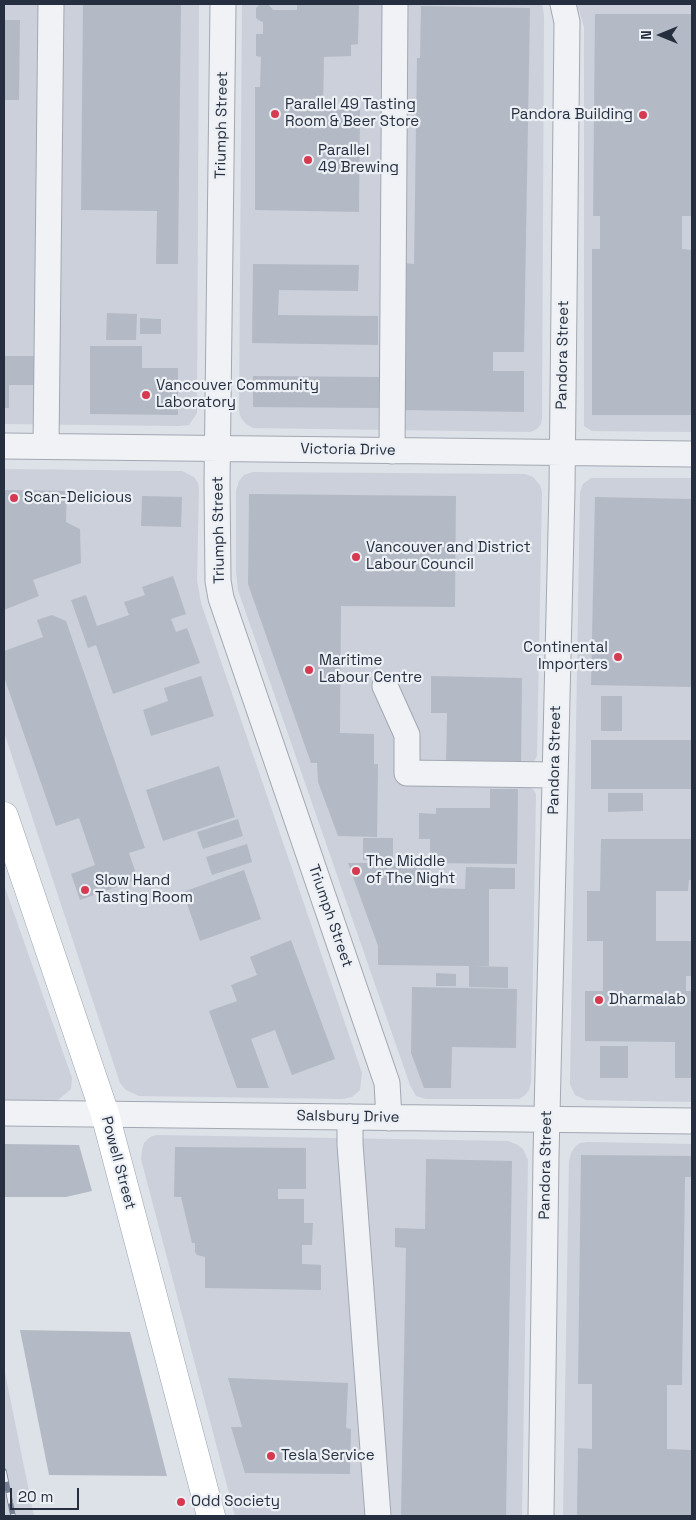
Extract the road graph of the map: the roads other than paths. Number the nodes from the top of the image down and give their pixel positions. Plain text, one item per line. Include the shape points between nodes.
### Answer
1 (51, 4) edge
2 (223, 4) edge
3 (394, 4) edge
4 (563, 4) edge
5 (4, 446) edge
6 (46, 446) junction
7 (218, 448) junction
8 (392, 451) junction
9 (562, 454) junction
10 (692, 454) edge
11 (385, 686) dead end
12 (555, 775) junction
13 (4, 816) edge
14 (4, 1113) edge
15 (106, 1114) junction
16 (350, 1117) junction
17 (389, 1118) junction
18 (547, 1119) junction
19 (692, 1121) edge
20 (211, 1516) edge
21 (378, 1516) edge
22 (541, 1516) edge

1 - 6 street
2 - 7 street, Triumph Street
3 - 8 street
4 - 9 street, Pandora Street via 567,22
5 - 6 street, Victoria Drive
6 - 7 street, Victoria Drive
7 - 8 street, Victoria Drive
7 - 17 street, Triumph Street via 218,581 221,598 387,1083
8 - 9 street, Victoria Drive
9 - 10 street, Victoria Drive
9 - 12 street, Pandora Street
11 - 12 street via 407,735 407,773
12 - 18 street, Pandora Street
13 - 15 main road, Powell Street
14 - 15 street, Salsbury Drive
15 - 16 street, Salsbury Drive
15 - 20 main road, Powell Street
16 - 17 street, Salsbury Drive
16 - 21 street
17 - 18 street, Salsbury Drive
18 - 19 street, Salsbury Drive
18 - 22 street, Pandora Street

